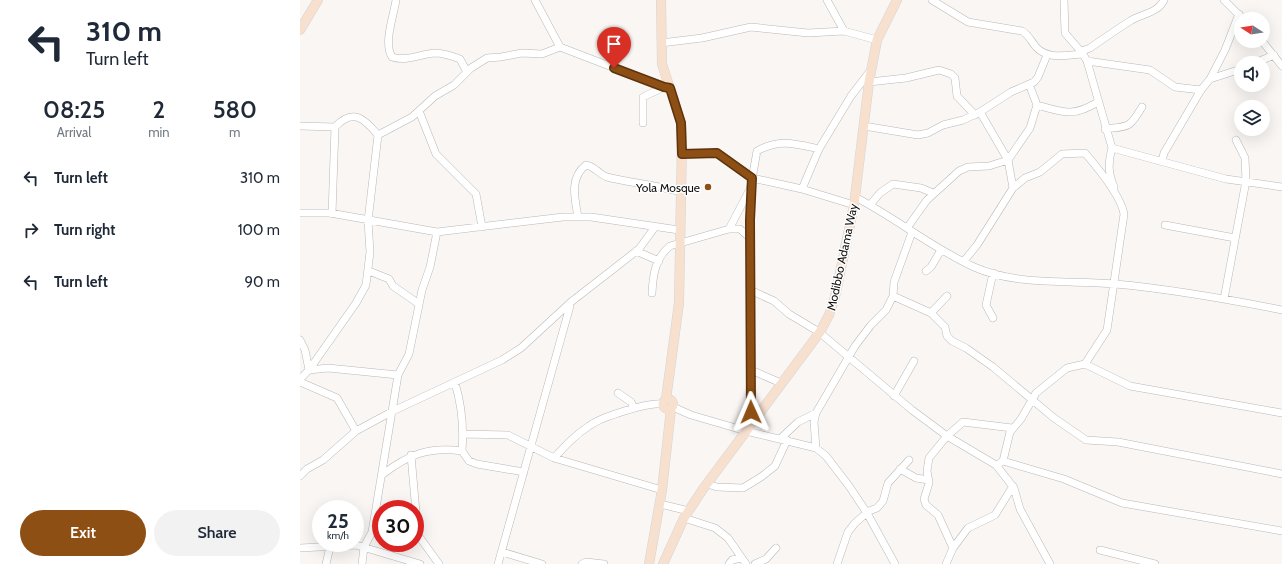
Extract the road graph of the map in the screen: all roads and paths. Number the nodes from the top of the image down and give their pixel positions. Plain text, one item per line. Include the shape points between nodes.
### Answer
1 (318, 0) edge
2 (396, 0) edge
3 (535, 0) edge
4 (661, 0) edge
5 (827, 0) edge
6 (897, 0) edge
7 (932, 0) edge
8 (1064, 0) edge
9 (1164, 0) edge
10 (1224, 0) edge
11 (1237, 12) edge
12 (300, 30) edge
13 (844, 31) junction
14 (1234, 31) edge
15 (877, 40) junction
16 (661, 43) junction
17 (560, 48) junction
18 (1268, 48) edge
19 (1084, 54) junction
20 (1274, 55) junction
21 (1047, 56) junction
22 (1270, 57) edge
23 (1087, 61) junction
24 (1282, 66) edge
25 (871, 70) junction
26 (1234, 71) edge
27 (467, 72) junction
28 (1210, 79) junction
29 (869, 82) junction
30 (1029, 84) junction
31 (667, 87) junction
32 (1201, 90) junction
33 (1098, 102) junction
34 (1037, 105) junction
35 (1142, 107) dead end
36 (420, 111) junction
37 (977, 114) junction
38 (643, 123) dead end
39 (300, 126) edge
40 (864, 126) junction
41 (335, 127) junction
42 (1105, 129) junction
43 (378, 135) junction
44 (1236, 140) dead end
45 (1112, 148) junction
46 (819, 149) junction
47 (682, 154) junction
48 (1008, 160) junction
49 (1162, 161) junction
50 (752, 178) junction
51 (1246, 181) junction
52 (1282, 187) edge
53 (1013, 188) junction
54 (802, 189) junction
55 (750, 190) junction
56 (680, 192) junction
57 (933, 193) junction
58 (1117, 195) junction
59 (854, 201) junction
60 (870, 205) junction
61 (300, 213) edge
62 (332, 214) junction
63 (578, 217) junction
64 (368, 221) junction
65 (1165, 225) dead end
66 (482, 227) junction
67 (655, 227) junction
68 (729, 229) junction
69 (680, 230) junction
70 (909, 230) junction
71 (437, 232) junction
72 (750, 238) junction
73 (1235, 238) junction
74 (679, 242) junction
75 (941, 250) junction
76 (636, 251) junction
77 (659, 261) junction
78 (964, 261) junction
79 (368, 271) junction
80 (926, 271) dead end
81 (993, 273) junction
82 (1113, 284) junction
83 (750, 290) junction
84 (652, 293) dead end
85 (893, 296) junction
86 (947, 296) dead end
87 (1224, 299) junction
88 (571, 302) junction
89 (419, 304) junction
90 (1282, 310) edge
91 (931, 313) junction
92 (993, 318) dead end
93 (819, 332) junction
94 (300, 340) edge
95 (848, 358) junction
96 (914, 361) dead end
97 (1085, 364) junction
98 (309, 370) junction
99 (751, 370) junction
100 (398, 375) junction
101 (300, 379) edge
102 (300, 382) edge
103 (455, 383) junction
104 (781, 383) junction
105 (618, 393) dead end
106 (894, 396) junction
107 (1033, 399) junction
108 (668, 404) junction
109 (634, 408) junction
110 (393, 411) junction
111 (816, 413) junction
112 (1282, 413) edge
113 (748, 428) junction
114 (1012, 428) junction
115 (356, 431) junction
116 (463, 434) junction
117 (947, 436) junction
118 (784, 439) junction
119 (532, 448) junction
120 (816, 448) junction
121 (462, 451) junction
122 (411, 455) junction
123 (554, 458) junction
124 (909, 460) dead end
125 (1004, 461) junction
126 (996, 465) junction
127 (303, 468) edge
128 (900, 469) junction
129 (524, 472) junction
130 (383, 474) junction
131 (1282, 474) edge
132 (300, 476) edge
133 (929, 480) junction
134 (707, 484) junction
135 (1013, 486) junction
136 (662, 490) junction
137 (660, 504) junction
138 (867, 513) junction
139 (686, 514) junction
140 (1282, 531) edge
141 (364, 547) joint
142 (300, 548) edge
143 (312, 548) edge
144 (776, 548) dead end
145 (953, 548) junction
146 (1100, 550) dead end
147 (329, 552) edge
148 (363, 552) edge
149 (502, 552) junction
150 (744, 561) edge
151 (326, 564) edge
152 (362, 564) edge
153 (420, 564) edge
154 (440, 564) edge
155 (498, 564) edge
156 (541, 564) edge
157 (582, 564) edge
158 (604, 564) edge
159 (649, 564) edge
160 (663, 564) edge
161 (729, 564) edge
162 (755, 564) edge
163 (837, 564) edge
164 (895, 564) edge
165 (946, 564) edge
166 (1050, 564) edge
167 (1155, 564) edge

1 - 12 main road
2 - 27 street via 389,33 392,57 402,60 422,55 444,54 460,59
3 - 17 street
4 - 16 main road
5 - 13 street
6 - 15 main road, Modibbo Adama Way
7 - 21 street via 968,22 1022,31
8 - 19 street via 1065,33
9 - 19 street via 1162,5 1151,12 1131,20 1082,51
10 - 11 street
13 - 15 street
13 - 16 street via 808,33 751,27 702,38
14 - 28 street
15 - 25 main road, Modibbo Adama Way
16 - 31 main road
17 - 27 street via 542,54 522,53 487,58
17 - 31 street
18 - 20 street
19 - 21 street
19 - 23 street
20 - 22 street
20 - 24 street
21 - 30 street via 1038,77
23 - 32 street via 1150,70 1175,87
23 - 33 street
25 - 29 main road, Modibbo Adama Way
25 - 46 street
26 - 28 street
27 - 36 street
28 - 32 street
29 - 37 street via 944,71 955,78 957,96
29 - 40 main road, Modibbo Adama Way
30 - 34 street
30 - 37 street via 1010,92
31 - 38 street via 643,97
31 - 47 main road via 681,123
32 - 49 street via 1164,153
33 - 34 street via 1083,111 1073,113
33 - 42 street
34 - 48 street via 1030,128
35 - 42 street via 1128,127
36 - 43 street
36 - 66 street via 436,154 476,194
37 - 40 street via 918,135
37 - 48 street
39 - 41 street
40 - 59 main road, Modibbo Adama Way
41 - 43 street via 343,119 352,116 367,122
41 - 62 street
42 - 45 street
43 - 64 street
44 - 51 street via 1245,158
45 - 49 street
45 - 58 street via 1108,163 1109,174
46 - 50 street via 787,142 778,142 763,148 758,151
46 - 54 street
47 - 50 street via 717,153
47 - 56 main road
48 - 53 street
48 - 57 street via 983,168 963,168
49 - 51 street via 1226,179
50 - 54 street
50 - 55 street
51 - 52 street
51 - 73 street
53 - 58 street via 1025,178 1040,172 1062,154 1085,153
53 - 78 street
54 - 59 street
55 - 68 street
55 - 72 street
56 - 63 street via 606,176 586,165 580,169 575,180
56 - 69 main road
57 - 60 street via 921,188 893,184 880,193
57 - 70 street
58 - 82 street via 1124,214
59 - 60 street
59 - 93 main road, Modibbo Adama Way via 835,298 829,316
60 - 70 street
61 - 62 street
62 - 64 street
63 - 66 street
63 - 67 street
64 - 71 street
64 - 79 street
65 - 73 street
66 - 71 street
67 - 69 street
67 - 76 street
68 - 72 street via 740,229
68 - 74 street
69 - 74 main road
70 - 75 street
70 - 85 street via 894,282
71 - 89 street
72 - 83 street
73 - 87 street
74 - 77 street via 664,250
74 - 108 main road via 679,303
75 - 78 street
75 - 80 street
76 - 77 street
76 - 88 street
77 - 84 street via 655,266
78 - 81 street
79 - 89 street via 389,279 393,286
79 - 98 street via 362,294
81 - 82 street via 1019,279
81 - 92 street via 986,305
82 - 87 street
82 - 97 street via 1107,330
83 - 93 street via 774,301 789,314
83 - 99 street
85 - 91 street
85 - 95 street via 886,310 862,336
86 - 91 street
87 - 90 street
88 - 103 street via 521,348
88 - 119 street
89 - 100 street via 409,354
91 - 107 street via 945,327 949,338 993,367
93 - 95 street
93 - 104 main road, Modibbo Adama Way
94 - 98 street
95 - 106 street
95 - 111 street
96 - 106 street
97 - 107 street via 1067,368 1036,393
97 - 112 street via 1130,386
98 - 100 street via 328,368
98 - 101 street
99 - 104 street
99 - 113 street
100 - 110 street
102 - 115 street via 337,398
103 - 110 street
103 - 116 street via 460,401
104 - 113 main road, Modibbo Adama Way
105 - 109 street via 631,402
106 - 117 street
107 - 114 street via 1021,419
107 - 131 street via 1054,418 1086,440 1118,442
108 - 109 street via 655,403
108 - 113 street via 691,415
108 - 136 main road
109 - 123 street via 590,424 571,439
110 - 115 street
110 - 130 street
111 - 118 street via 798,422
111 - 120 street
113 - 118 street
113 - 134 main road, Modibbo Adama Way
114 - 117 street via 963,422
114 - 125 street via 1006,442
115 - 127 street via 323,460
116 - 119 street via 508,435
116 - 121 street
117 - 126 street
117 - 133 street via 929,458 926,471
118 - 120 street
118 - 134 street via 775,466 743,488
119 - 123 street
119 - 129 street
120 - 138 street via 834,466
121 - 122 street via 429,450
121 - 129 street via 469,461 477,464
122 - 130 street
122 - 154 street via 418,535
123 - 136 street
124 - 128 street
125 - 126 street
125 - 140 street via 1064,479 1122,503
126 - 135 street
127 - 132 street
128 - 133 street via 916,478
128 - 138 street via 888,483 884,501
129 - 149 street
130 - 141 street via 372,532
133 - 145 street via 924,499 926,505 938,515
134 - 139 main road, Modibbo Adama Way
135 - 145 street via 995,515 968,528
135 - 166 street via 1020,509
136 - 137 main road
137 - 139 street
137 - 159 main road
138 - 163 street via 848,532
138 - 164 street
139 - 150 street via 715,528 728,538
139 - 160 main road, Modibbo Adama Way
141 - 153 street
142 - 143 street
144 - 162 street via 766,559
145 - 165 street
146 - 167 street
147 - 151 street
148 - 152 street
149 - 155 street
149 - 156 street
150 - 161 street via 732,560
157 - 158 street

